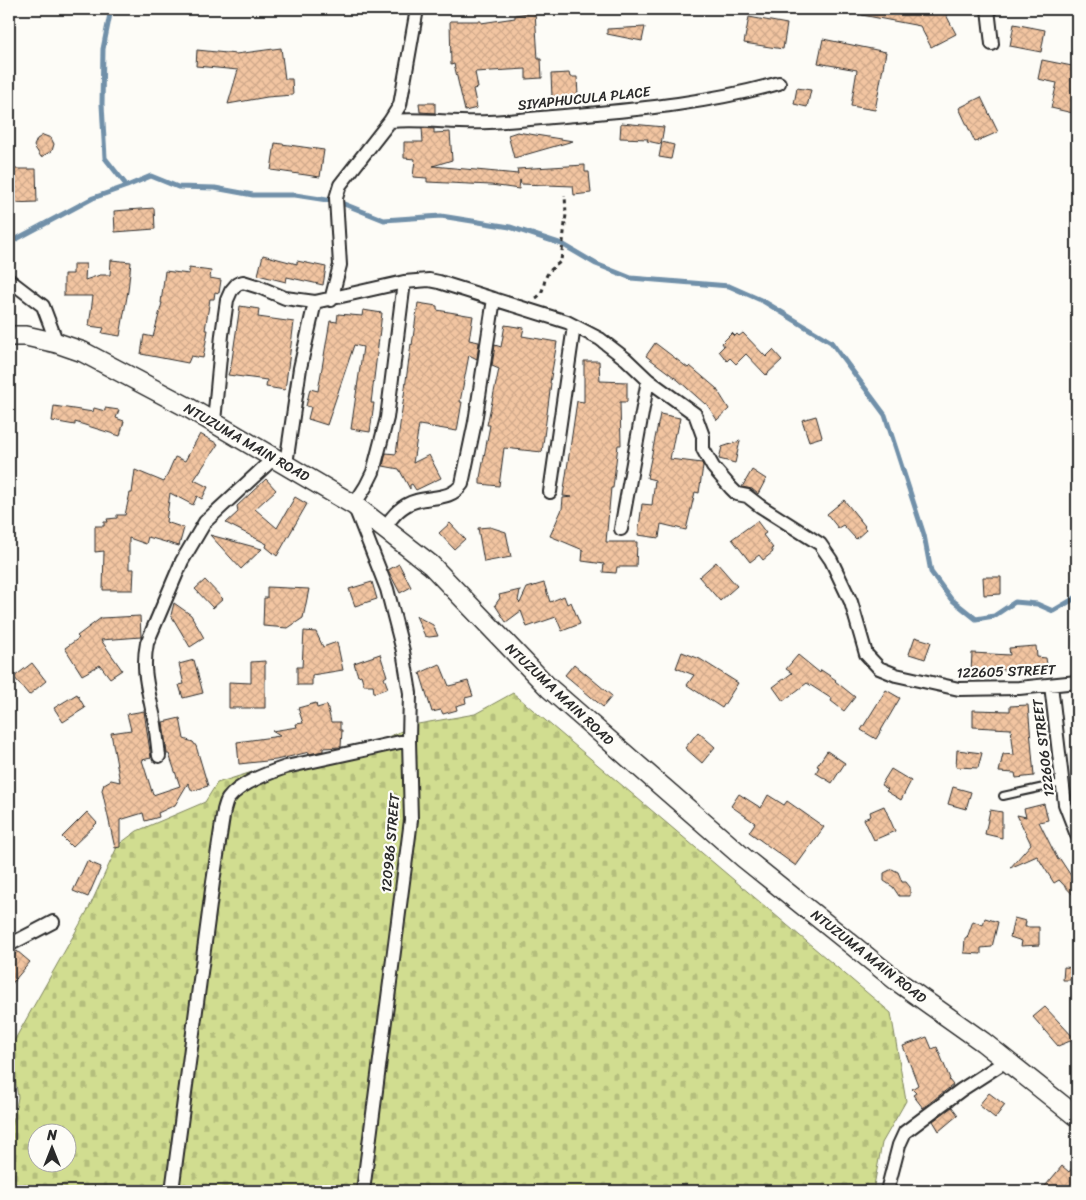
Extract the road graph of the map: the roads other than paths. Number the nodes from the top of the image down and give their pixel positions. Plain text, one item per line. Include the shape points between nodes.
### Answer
1 (417, 9) edge
2 (988, 9) edge
3 (992, 44) dead end
4 (779, 83) dead end
5 (390, 121) junction
6 (9, 280) edge
7 (404, 282) junction
8 (494, 299) junction
9 (331, 300) junction
10 (315, 302) junction
11 (574, 326) junction
12 (9, 336) edge
13 (57, 343) junction
14 (648, 380) junction
15 (214, 422) junction
16 (280, 460) junction
17 (550, 492) dead end
18 (354, 505) junction
19 (384, 528) junction
20 (621, 529) dead end
21 (1077, 682) edge
22 (1051, 685) junction
23 (409, 740) junction
24 (160, 756) dead end
25 (1062, 782) junction
26 (1003, 796) dead end
27 (1077, 835) edge
28 (53, 922) dead end
29 (9, 945) edge
30 (1006, 1061) junction
31 (1077, 1117) edge
32 (172, 1191) edge
33 (363, 1191) edge
34 (887, 1191) edge

1 - 5 street via 400,105
2 - 3 street
4 - 5 street, SIYAPHUCULA PLACE via 725,96 639,109 490,122
5 - 9 street via 340,185 336,198 340,265
6 - 13 street via 43,306
7 - 8 street via 429,280
7 - 9 street
7 - 18 street via 387,418 373,472
8 - 11 street
8 - 19 street via 462,484 447,496 405,506
9 - 10 street
10 - 15 street via 285,298 244,282 231,291 222,335
10 - 16 street
11 - 14 street via 600,339
11 - 17 street
12 - 13 main road, NTUZUMA MAIN ROAD
13 - 15 main road, NTUZUMA MAIN ROAD via 83,352
14 - 20 street
14 - 22 street, 122605 STREET via 695,414 703,449 730,488 820,544 851,602 866,654 879,668 959,690
15 - 16 main road, NTUZUMA MAIN ROAD
16 - 18 main road, NTUZUMA MAIN ROAD
16 - 24 street via 205,522 182,561 147,642 144,656 146,688
18 - 19 main road, NTUZUMA MAIN ROAD
18 - 23 street, 120986 STREET via 387,589 403,651 410,694
19 - 30 main road, NTUZUMA MAIN ROAD via 431,565 549,688 744,858 897,981
21 - 22 street, 122605 STREET
22 - 25 street, 122606 STREET
23 - 32 street via 266,773 249,782 228,800 213,882
23 - 33 street, 120986 STREET via 411,820
25 - 26 lane
25 - 27 street, 122606 STREET via 1065,804
28 - 29 street
30 - 31 main road, NTUZUMA MAIN ROAD
30 - 34 street via 960,1090 905,1132

